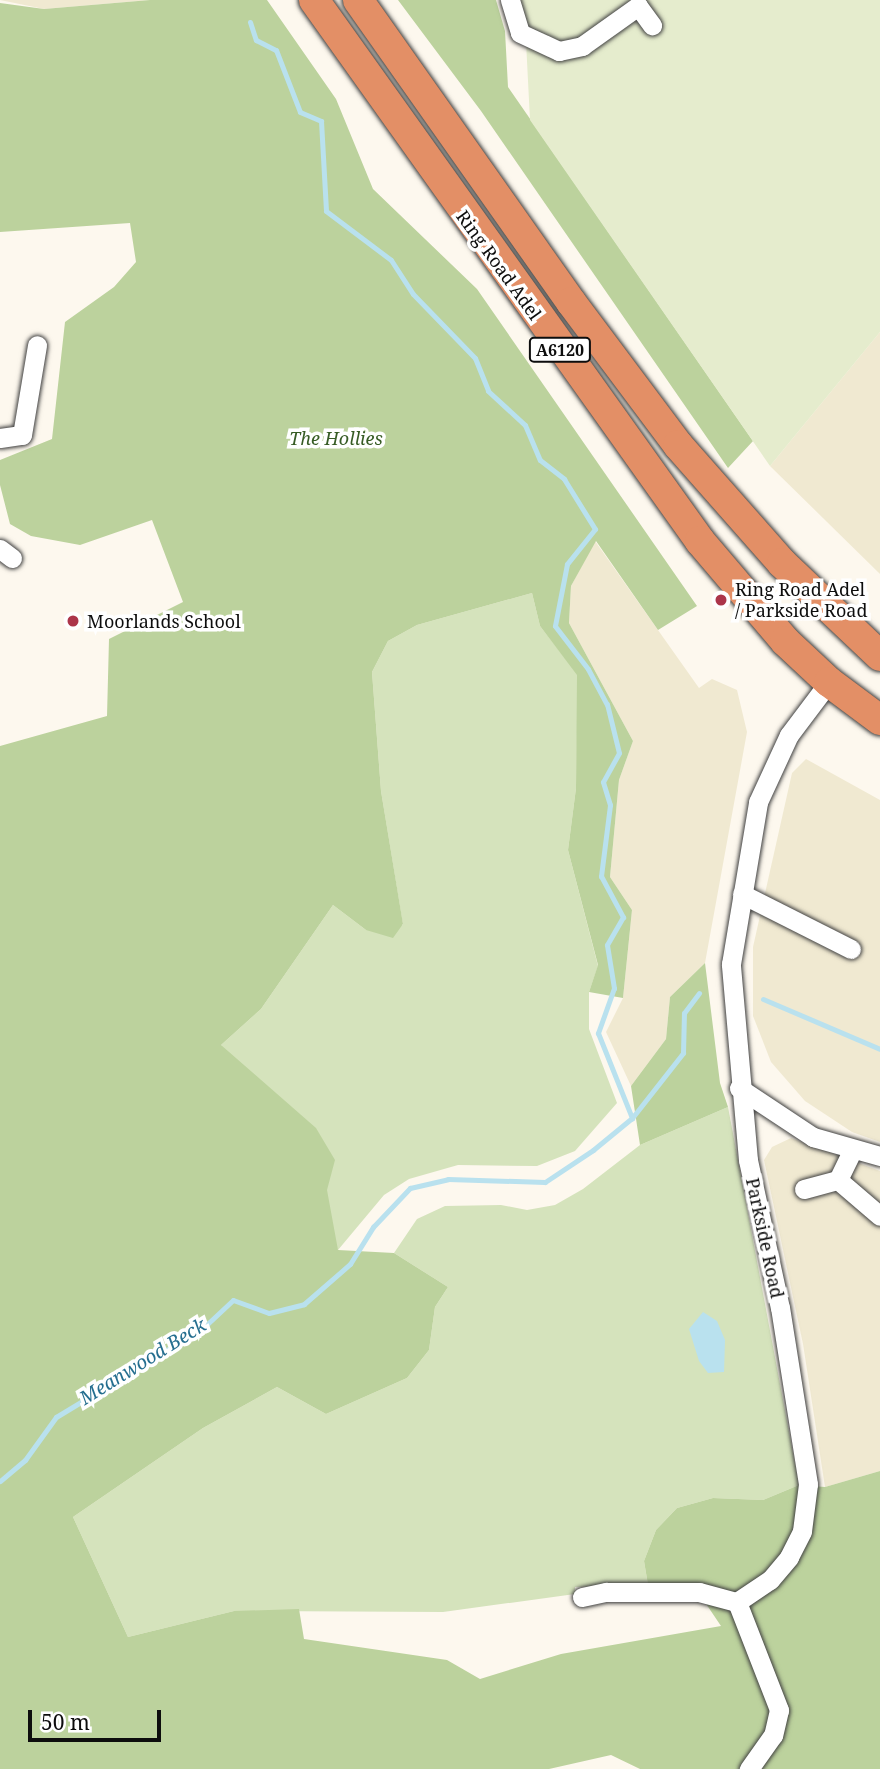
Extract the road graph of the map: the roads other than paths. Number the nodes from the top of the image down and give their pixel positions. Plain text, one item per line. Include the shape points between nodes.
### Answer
1 (314, 0) edge
2 (358, 0) edge
3 (509, 0) edge
4 (652, 25) dead end
5 (37, 345) dead end
6 (0, 438) edge
7 (880, 656) edge
8 (829, 682) junction
9 (880, 720) edge
10 (743, 894) junction
11 (851, 948) dead end
12 (739, 1088) junction
13 (853, 1149) junction
14 (880, 1156) edge
15 (838, 1180) junction
16 (804, 1189) dead end
17 (880, 1216) edge
18 (582, 1597) dead end
19 (737, 1602) junction
20 (749, 1769) edge

1 - 8 highway, Ring Road Adel / A6120 via 700,541 785,641
2 - 7 highway, Ring Road Adel / A6120 via 678,445 782,563
3 - 4 street via 520,33 559,51 582,46 638,6
5 - 6 street via 22,435
8 - 9 highway, A6120
8 - 10 street, Parkside Road via 789,735 758,802
10 - 11 street
10 - 12 street, Parkside Road via 732,964
12 - 13 street via 813,1137
12 - 19 street, Parkside Road via 808,1484 802,1531 789,1557 770,1580
13 - 14 street
13 - 15 street
15 - 16 street
15 - 17 street
18 - 19 street via 606,1592 699,1592
19 - 20 street via 779,1710 773,1735

